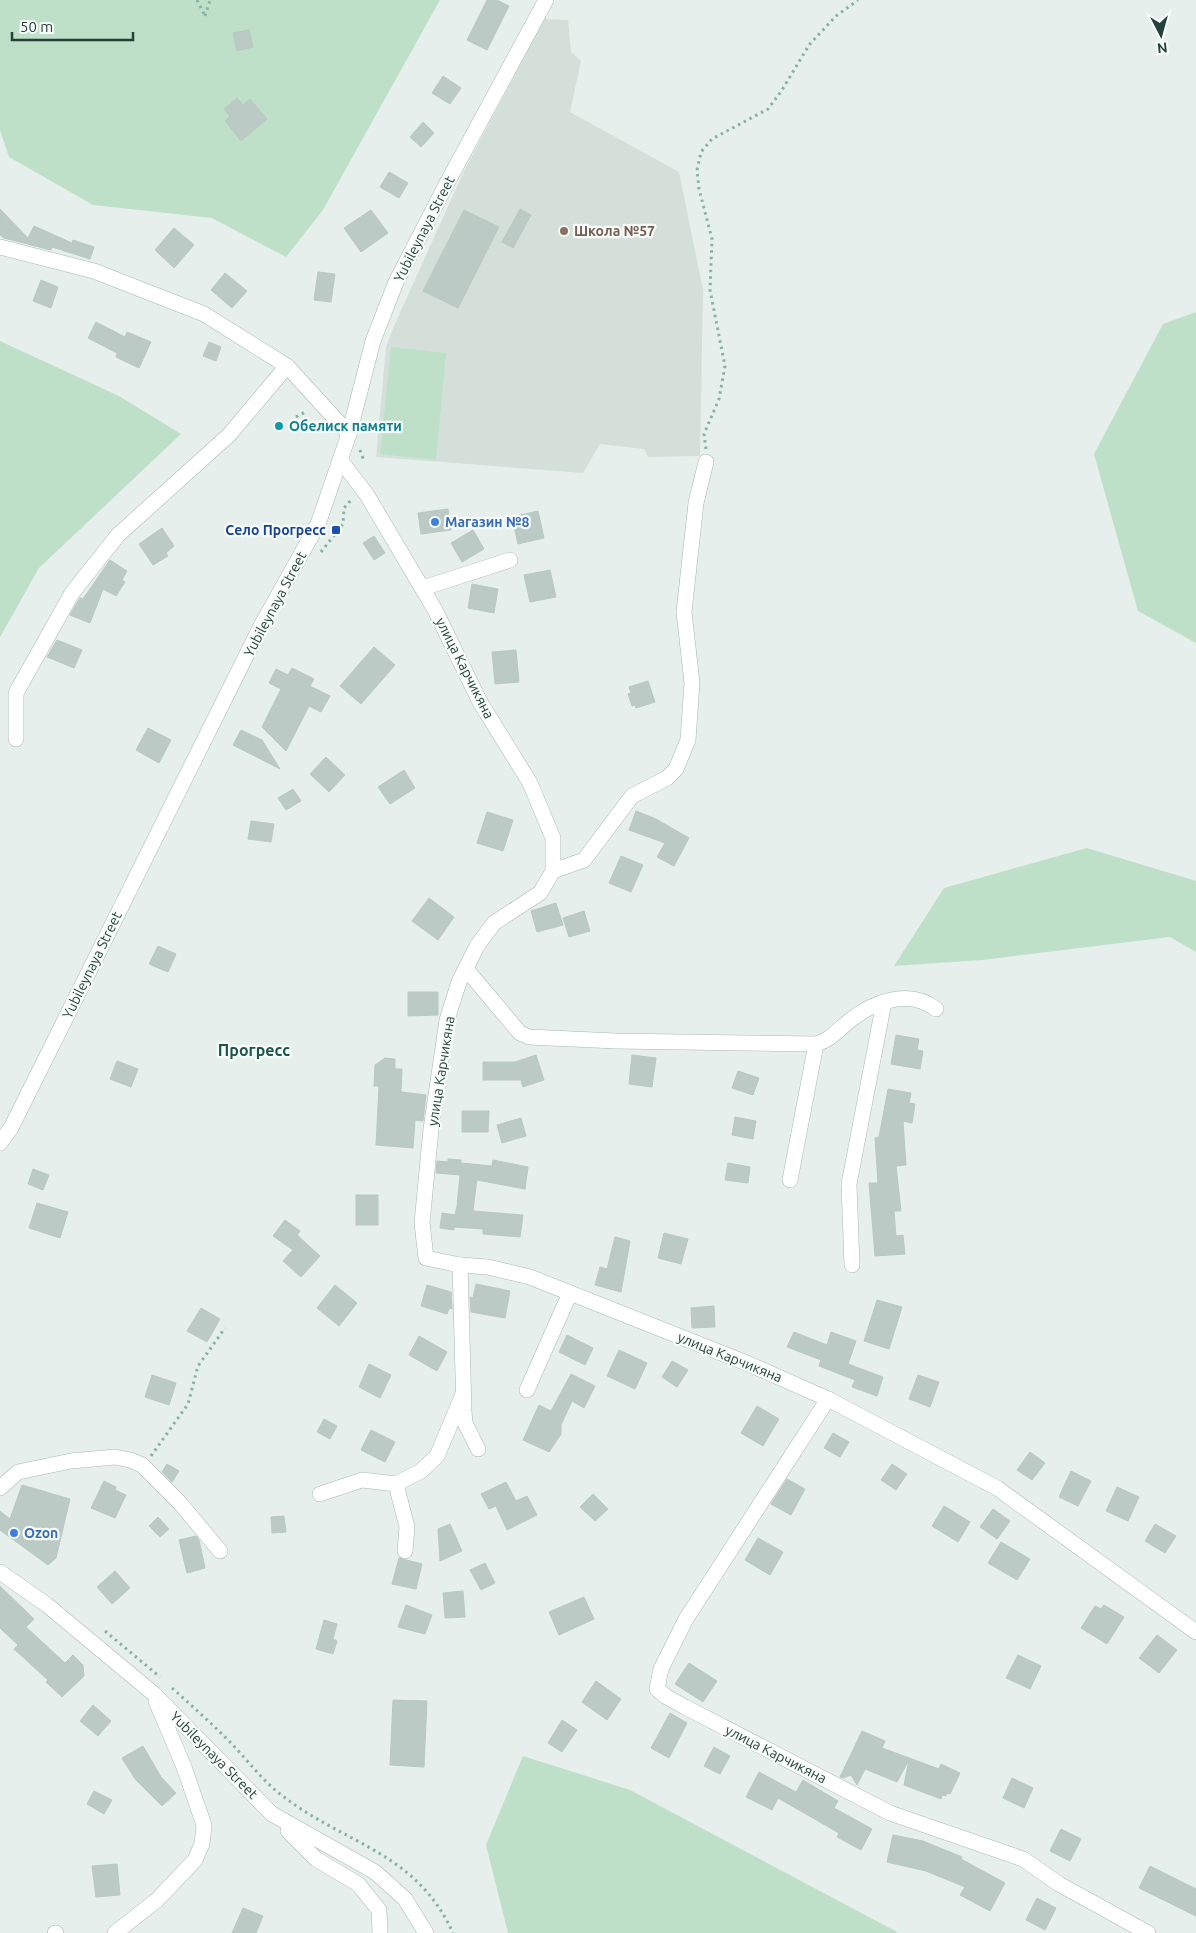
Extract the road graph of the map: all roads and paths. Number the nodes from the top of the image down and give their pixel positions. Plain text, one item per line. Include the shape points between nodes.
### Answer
1 (197, 0) edge
2 (210, 0) edge
3 (545, 0) edge
4 (858, 0) edge
5 (0, 247) edge
6 (286, 366) junction
7 (349, 434) junction
8 (341, 462) junction
9 (706, 462) joint
10 (510, 560) dead end
11 (423, 588) junction
12 (16, 739) dead end
13 (553, 871) junction
14 (466, 969) junction
15 (884, 1002) junction
16 (936, 1009) dead end
17 (816, 1044) junction
18 (5, 1126) edge
19 (0, 1143) edge
20 (790, 1180) dead end
21 (460, 1265) junction
22 (852, 1265) dead end
23 (570, 1293) junction
24 (225, 1328) dead end
25 (527, 1390) dead end
26 (463, 1394) junction
27 (828, 1399) junction
28 (478, 1449) dead end
29 (142, 1466) junction
30 (396, 1484) junction
31 (0, 1488) edge
32 (320, 1494) dead end
33 (220, 1551) dead end
34 (404, 1551) dead end
35 (0, 1572) edge
36 (100, 1627) dead end
37 (1196, 1632) edge
38 (154, 1694) junction
39 (272, 1814) junction
40 (114, 1933) edge
41 (380, 1933) edge
42 (426, 1933) edge
43 (453, 1933) edge
44 (1148, 1933) edge

1 - 2 path via 205,16
3 - 7 street, Yubileynaya Street via 396,282 373,341
4 - 9 path via 836,16 809,45 768,109 712,139 701,152 698,170 700,189 712,240 710,290 725,366 719,400 704,434
5 - 6 street via 94,271 204,314
6 - 7 street
6 - 12 street via 229,435 118,535 72,593 16,693
7 - 8 street, Yubileynaya Street
8 - 11 street, улица Карчикяна via 367,494
8 - 18 street, Yubileynaya Street via 318,524 261,626
9 - 13 street via 696,502 684,612 692,683 688,740 676,769 667,778 632,796 584,860
10 - 11 street
11 - 13 street, улица Карчикяна via 480,702 530,783 553,838
13 - 14 street, улица Карчикяна via 540,893 494,924 477,946
14 - 17 street via 520,1033 529,1037 616,1042
14 - 21 street, улица Карчикяна via 447,1020 431,1129 422,1223 426,1258
15 - 16 street via 912,998 925,1000
15 - 17 street via 849,1021 827,1041
15 - 22 street via 849,1184
17 - 20 street
18 - 19 street, Yubileynaya Street
21 - 23 street, улица Карчикяна via 488,1267 530,1277
21 - 26 street
23 - 25 street
23 - 27 street, улица Карчикяна
24 - 29 path via 198,1366 188,1404
26 - 28 street via 465,1423
26 - 30 street via 437,1456 421,1471
27 - 37 street, улица Карчикяна via 997,1488
27 - 44 street, улица Карчикяна via 686,1619 662,1669 657,1689 685,1707 890,1813 1023,1859 1060,1884
29 - 31 street via 115,1457 71,1461 18,1472
29 - 33 street via 180,1503
30 - 32 street via 362,1480
30 - 34 street via 407,1527
35 - 38 street, Yubileynaya Street via 47,1606
36 - 43 path via 153,1670 229,1740 264,1780 284,1797 310,1815 383,1854 405,1871 430,1894
38 - 39 street, Yubileynaya Street
38 - 40 street via 204,1825 202,1844 195,1860 158,1900
39 - 41 street via 316,1859 358,1884 379,1910
39 - 42 street, Yubileynaya Street via 375,1872 405,1899

